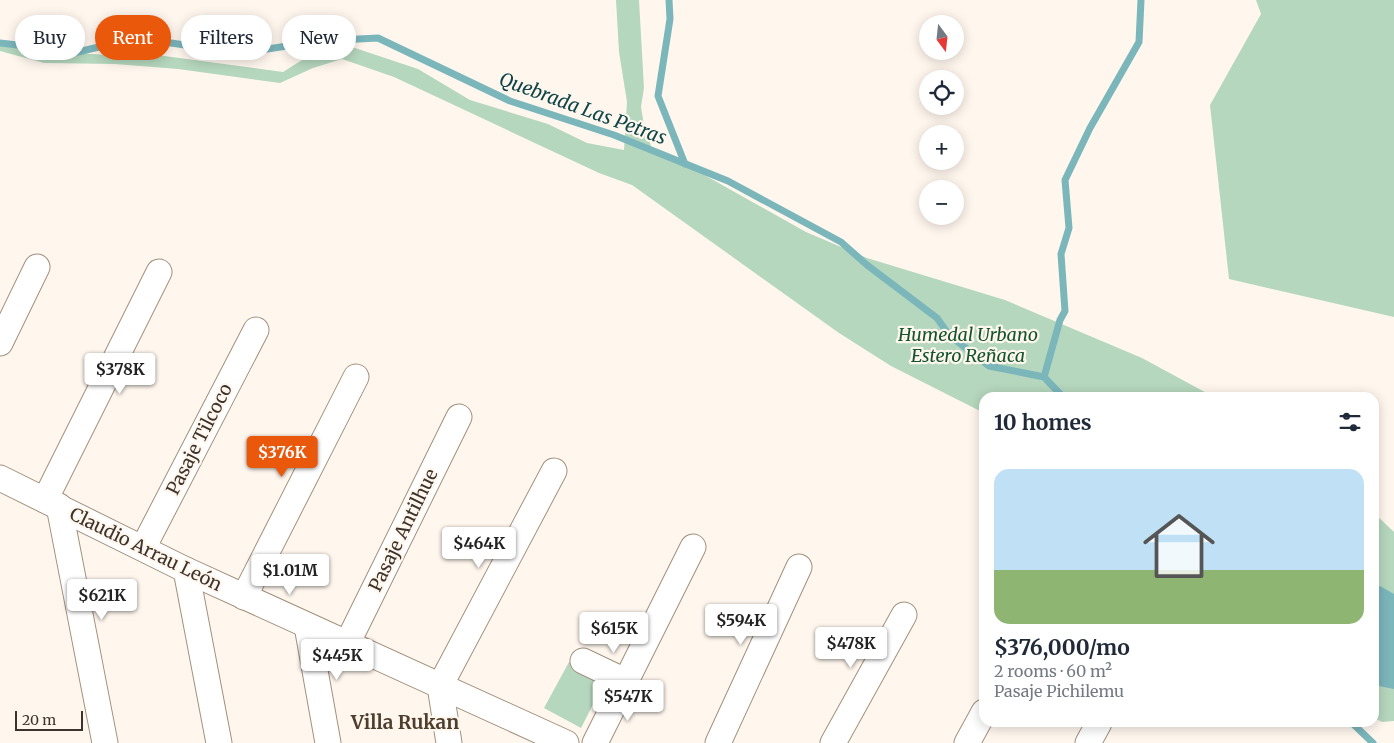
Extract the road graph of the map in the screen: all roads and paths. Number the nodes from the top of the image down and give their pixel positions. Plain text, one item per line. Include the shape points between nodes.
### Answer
1 (37, 267) dead end
2 (159, 272) dead end
3 (256, 330) dead end
4 (0, 343) edge
5 (356, 377) dead end
6 (460, 417) dead end
7 (554, 471) dead end
8 (0, 478) edge
9 (52, 503) junction
10 (693, 547) dead end
11 (143, 548) junction
12 (800, 567) dead end
13 (186, 570) junction
14 (244, 596) junction
15 (904, 615) dead end
16 (307, 626) junction
17 (347, 644) junction
18 (583, 661) dead end
19 (627, 682) junction
20 (440, 686) junction
21 (979, 721) edge
22 (1097, 727) edge
23 (563, 742) edge
24 (105, 743) edge
25 (219, 743) edge
26 (328, 743) edge
27 (449, 743) edge
28 (595, 743) edge
29 (718, 743) edge
30 (833, 743) edge
31 (967, 743) edge
32 (1088, 743) edge

1 - 4 street
2 - 9 street
3 - 11 street, Pasaje Tilcoco
5 - 14 street
6 - 17 street, Pasaje Antilhue
7 - 20 street
8 - 9 street, Claudio Arrau León
9 - 11 street, Claudio Arrau León
9 - 24 street
10 - 19 street
11 - 13 street, Claudio Arrau León
12 - 29 street
13 - 14 street, Claudio Arrau León
13 - 25 street
14 - 16 street, Claudio Arrau León
15 - 30 street
16 - 17 street, Claudio Arrau León
16 - 26 street
17 - 20 street, Claudio Arrau León
18 - 19 street
19 - 28 street
20 - 23 street, Claudio Arrau León
20 - 27 street
21 - 31 street
22 - 32 street

